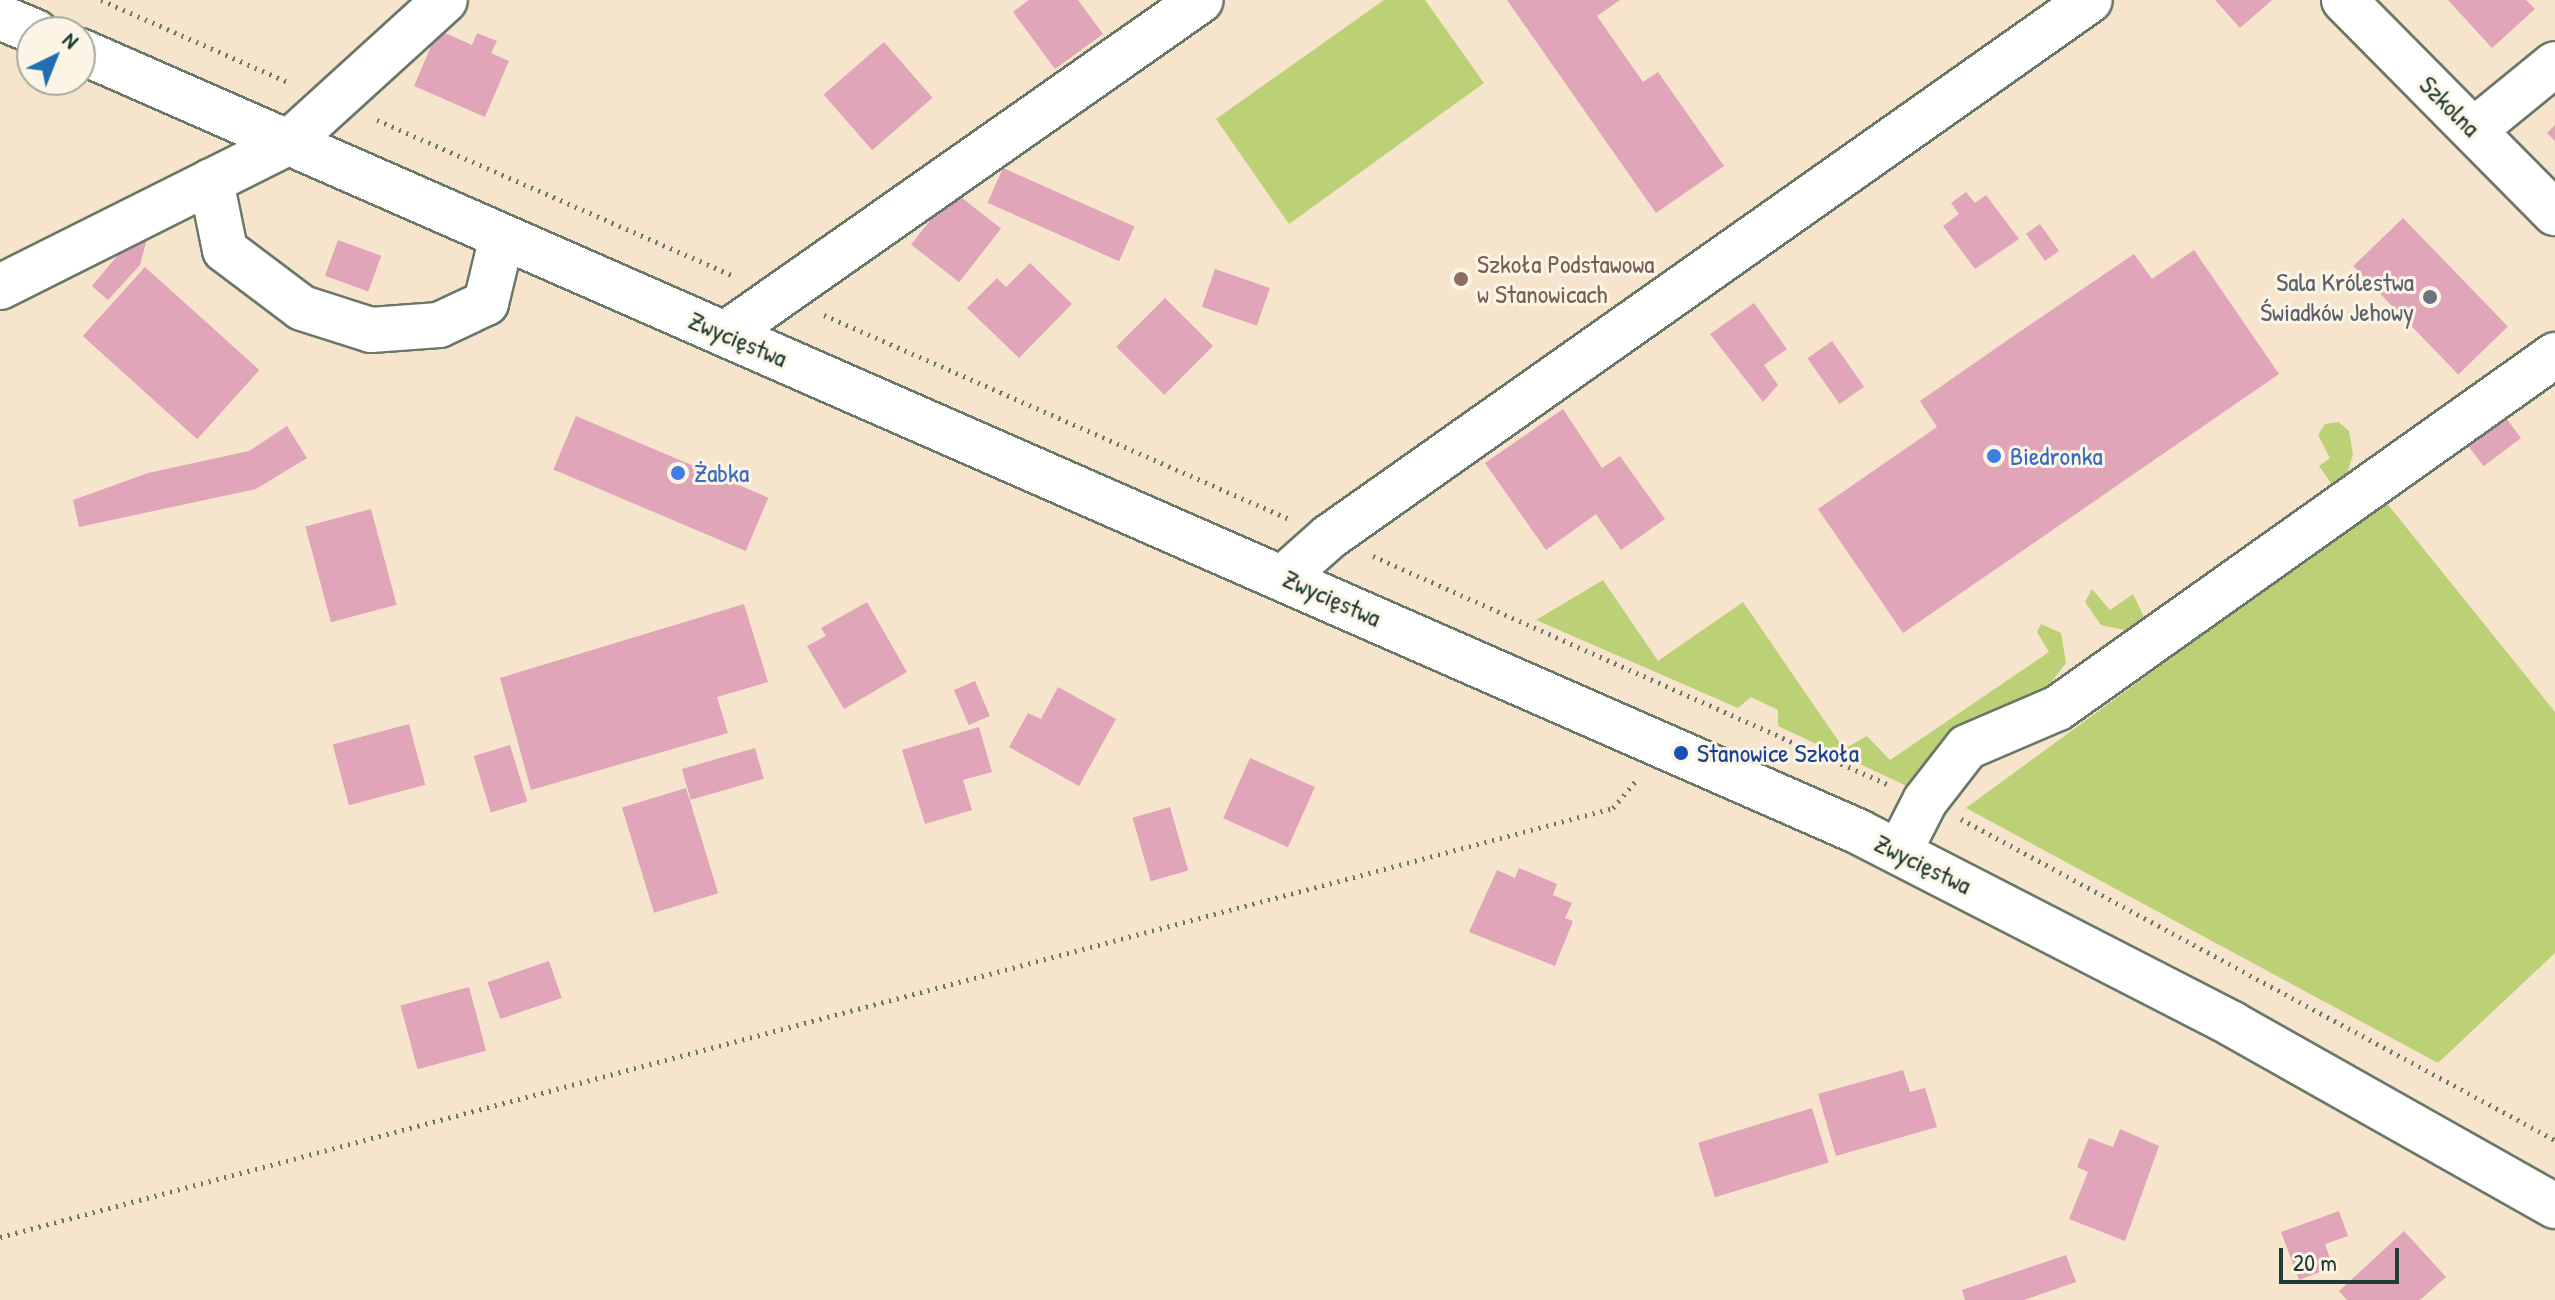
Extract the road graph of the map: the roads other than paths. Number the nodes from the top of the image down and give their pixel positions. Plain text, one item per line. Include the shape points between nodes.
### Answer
1 (445, 0) edge
2 (1201, 0) edge
3 (2090, 0) edge
4 (2344, 0) edge
5 (96, 58) edge
6 (2555, 64) edge
7 (2474, 130) junction
8 (288, 143) junction
9 (211, 181) junction
10 (2555, 213) edge
11 (502, 237) junction
12 (0, 287) edge
13 (725, 334) junction
14 (2555, 355) edge
15 (1284, 577) junction
16 (1899, 852) junction
17 (2555, 1206) edge

1 - 8 main road
2 - 13 main road
3 - 15 main road via 1957,99 1329,537
4 - 7 main road, Szkolna
5 - 8 main road, Zwycięstwa
6 - 7 main road
7 - 10 main road, Szkolna
8 - 9 main road
8 - 11 main road, Zwycięstwa
9 - 11 main road via 225,250 302,308 371,330 439,325 486,303
9 - 12 main road
11 - 13 main road, Zwycięstwa
13 - 15 main road, Zwycięstwa
14 - 16 main road via 2058,708 1967,747 1925,801
15 - 16 main road, Zwycięstwa
16 - 17 main road, Zwycięstwa via 2232,1024

